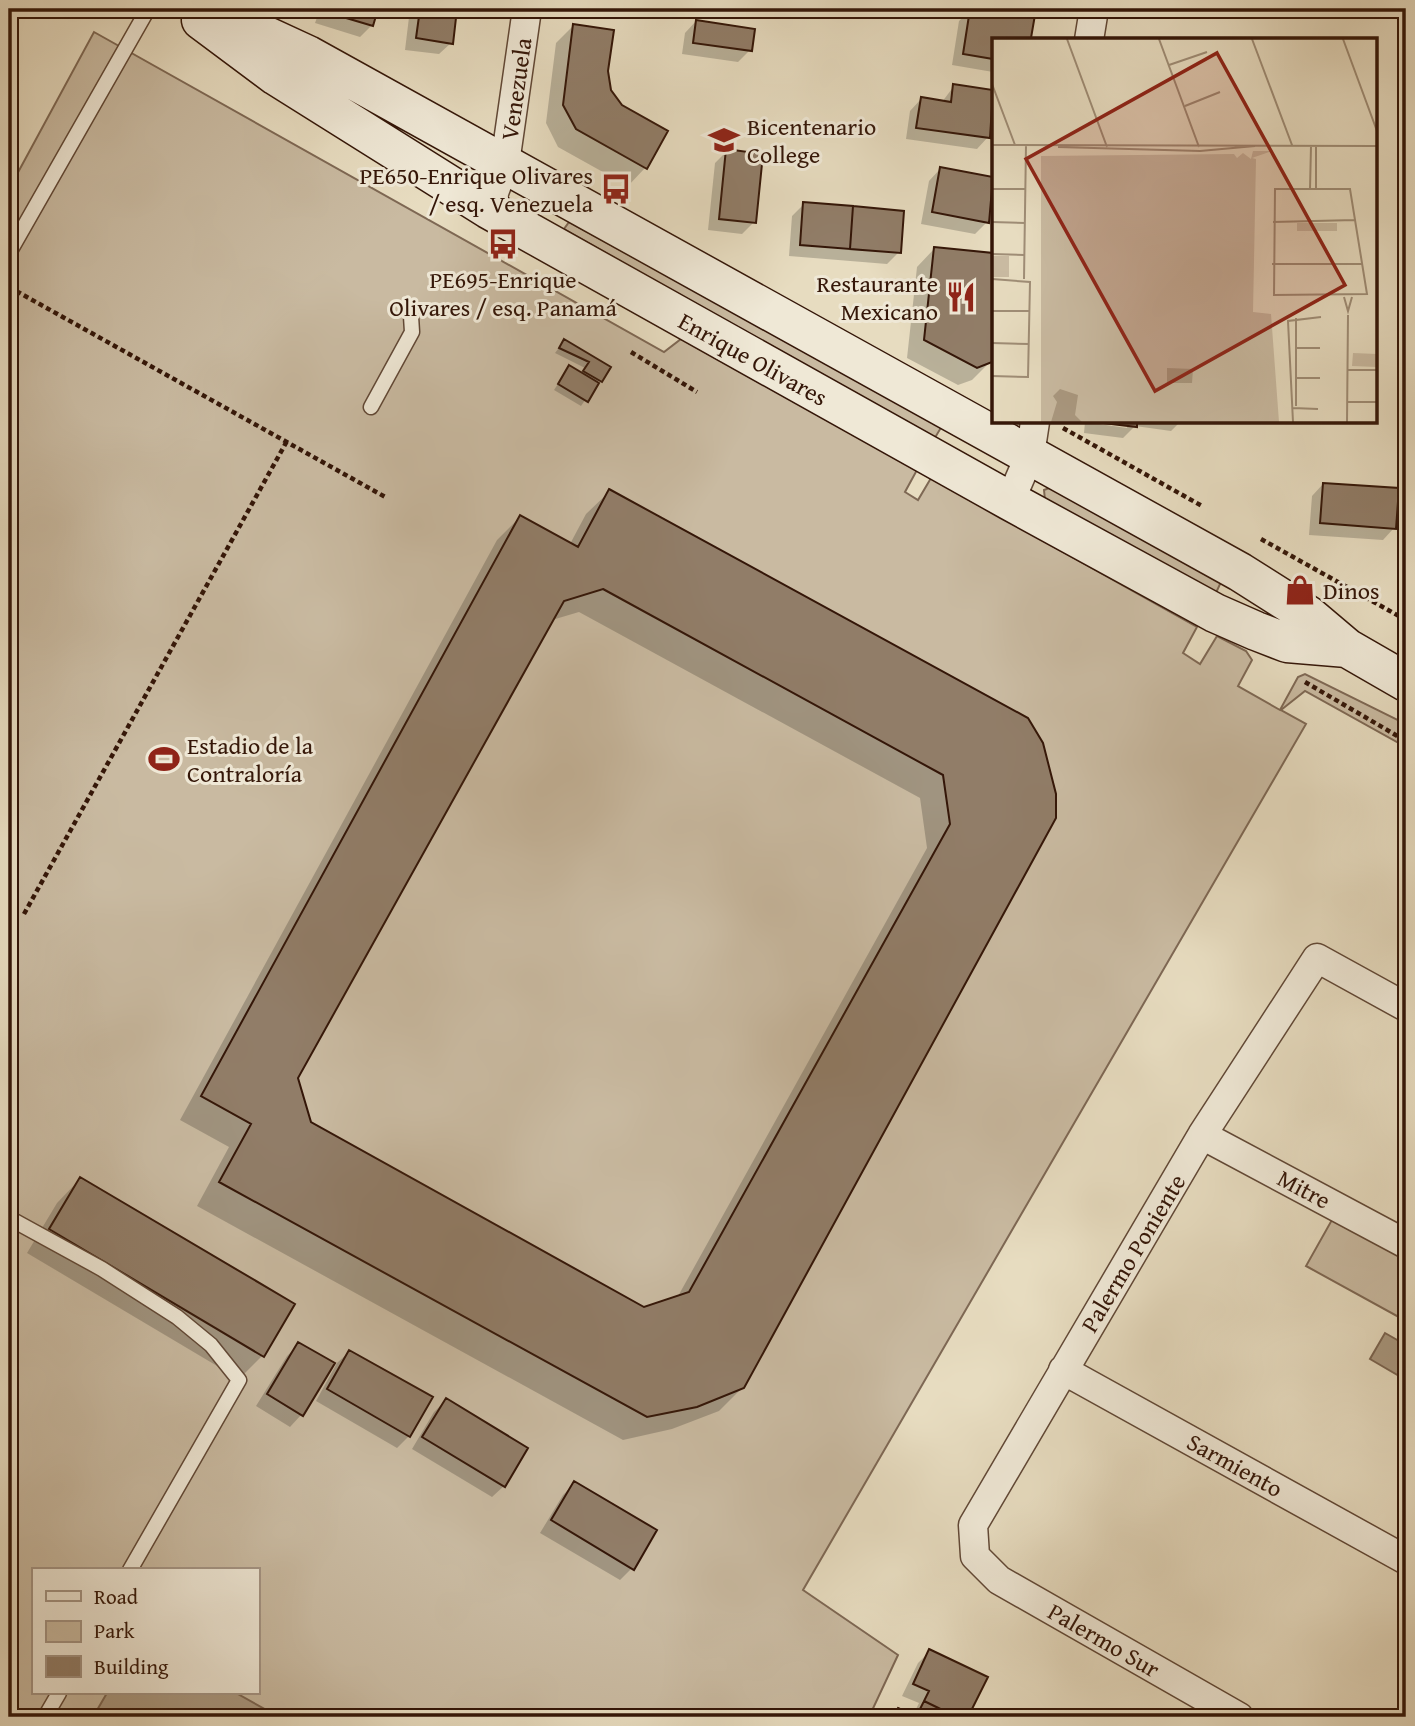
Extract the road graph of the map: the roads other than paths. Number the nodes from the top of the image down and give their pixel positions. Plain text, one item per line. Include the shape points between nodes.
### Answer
1 (148, 9) edge
2 (188, 9) edge
3 (208, 9) edge
4 (527, 9) edge
5 (1094, 9) edge
6 (1089, 38) edge
7 (505, 163) junction
8 (488, 209) junction
9 (9, 253) edge
10 (411, 316) dead end
11 (371, 407) dead end
12 (992, 418) edge
13 (1003, 424) edge
14 (1032, 439) edge
15 (1010, 501) junction
16 (1347, 648) junction
17 (1406, 682) edge
18 (1406, 1007) edge
19 (1202, 1135) junction
20 (9, 1217) edge
21 (1406, 1244) edge
22 (1063, 1370) junction
23 (975, 1556) joint
24 (1406, 1560) edge
25 (131, 1568) edge
26 (58, 1694) edge
27 (45, 1717) edge
28 (1239, 1717) edge

1 - 9 lane
2 - 8 main road, Enrique Olivares via 276,76
3 - 7 main road, Enrique Olivares via 308,55
4 - 7 street, Venezuela
5 - 6 street
7 - 8 street, Venezuela
7 - 12 main road, Enrique Olivares
8 - 15 main road, Enrique Olivares
10 - 11 lane via 412,332
13 - 14 main road, Enrique Olivares
14 - 15 street
14 - 16 main road, Enrique Olivares via 1308,615
15 - 16 main road, Enrique Olivares via 1256,631 1287,643
16 - 17 main road, Enrique Olivares
18 - 19 street, Palermo Poniente via 1317,958
19 - 21 street, Mitre
19 - 22 street, Palermo Poniente
20 - 25 lane via 177,1317 211,1345 239,1380
22 - 23 street, Palermo Poniente via 973,1525
22 - 24 street, Sarmiento
23 - 28 street, Palermo Sur via 999,1580
26 - 27 lane

